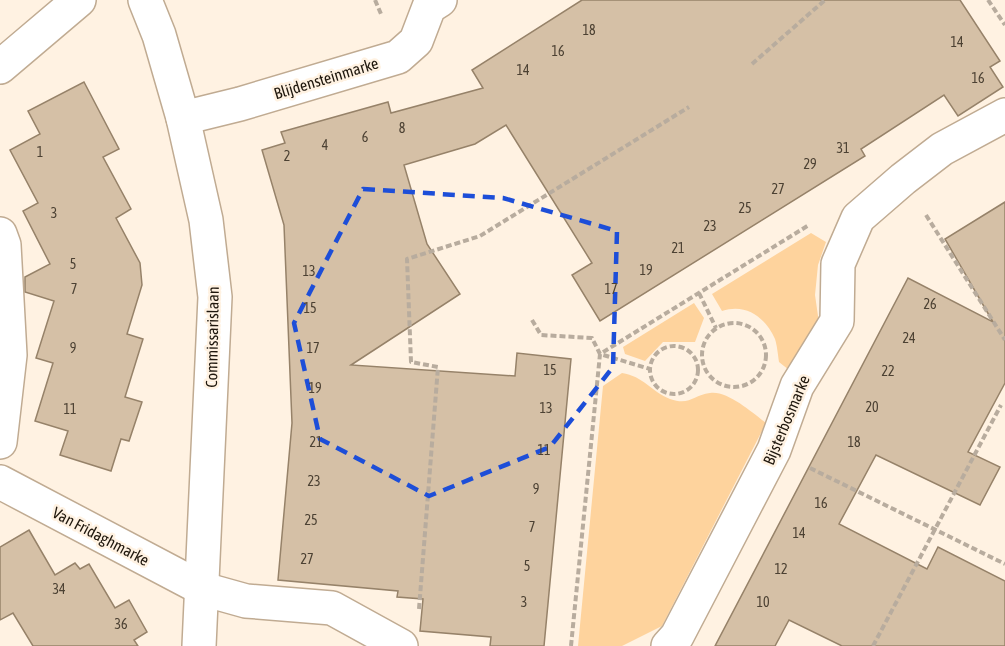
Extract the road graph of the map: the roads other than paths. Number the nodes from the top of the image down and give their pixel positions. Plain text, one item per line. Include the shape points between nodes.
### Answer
1 (79, 0) edge
2 (145, 0) edge
3 (440, 0) edge
4 (0, 67) edge
5 (1005, 115) edge
6 (183, 118) junction
7 (0, 234) edge
8 (0, 442) edge
9 (0, 482) edge
10 (203, 590) junction
11 (199, 646) edge
12 (401, 646) edge
13 (668, 646) edge

1 - 4 street
2 - 6 street, Commissarislaan
3 - 6 street, Blijdensteinmarke via 429,7 416,41 398,57
5 - 13 street, Bijsterbosmarke via 942,149 858,218 838,264 837,321 797,386 774,450
6 - 10 street, Commissarislaan via 206,220 215,297
7 - 8 street via 4,244 10,355
9 - 10 street, Van Fridaghmarke
10 - 11 street, Commissarislaan
10 - 12 street, Van Fridaghmarke via 246,601 332,608

